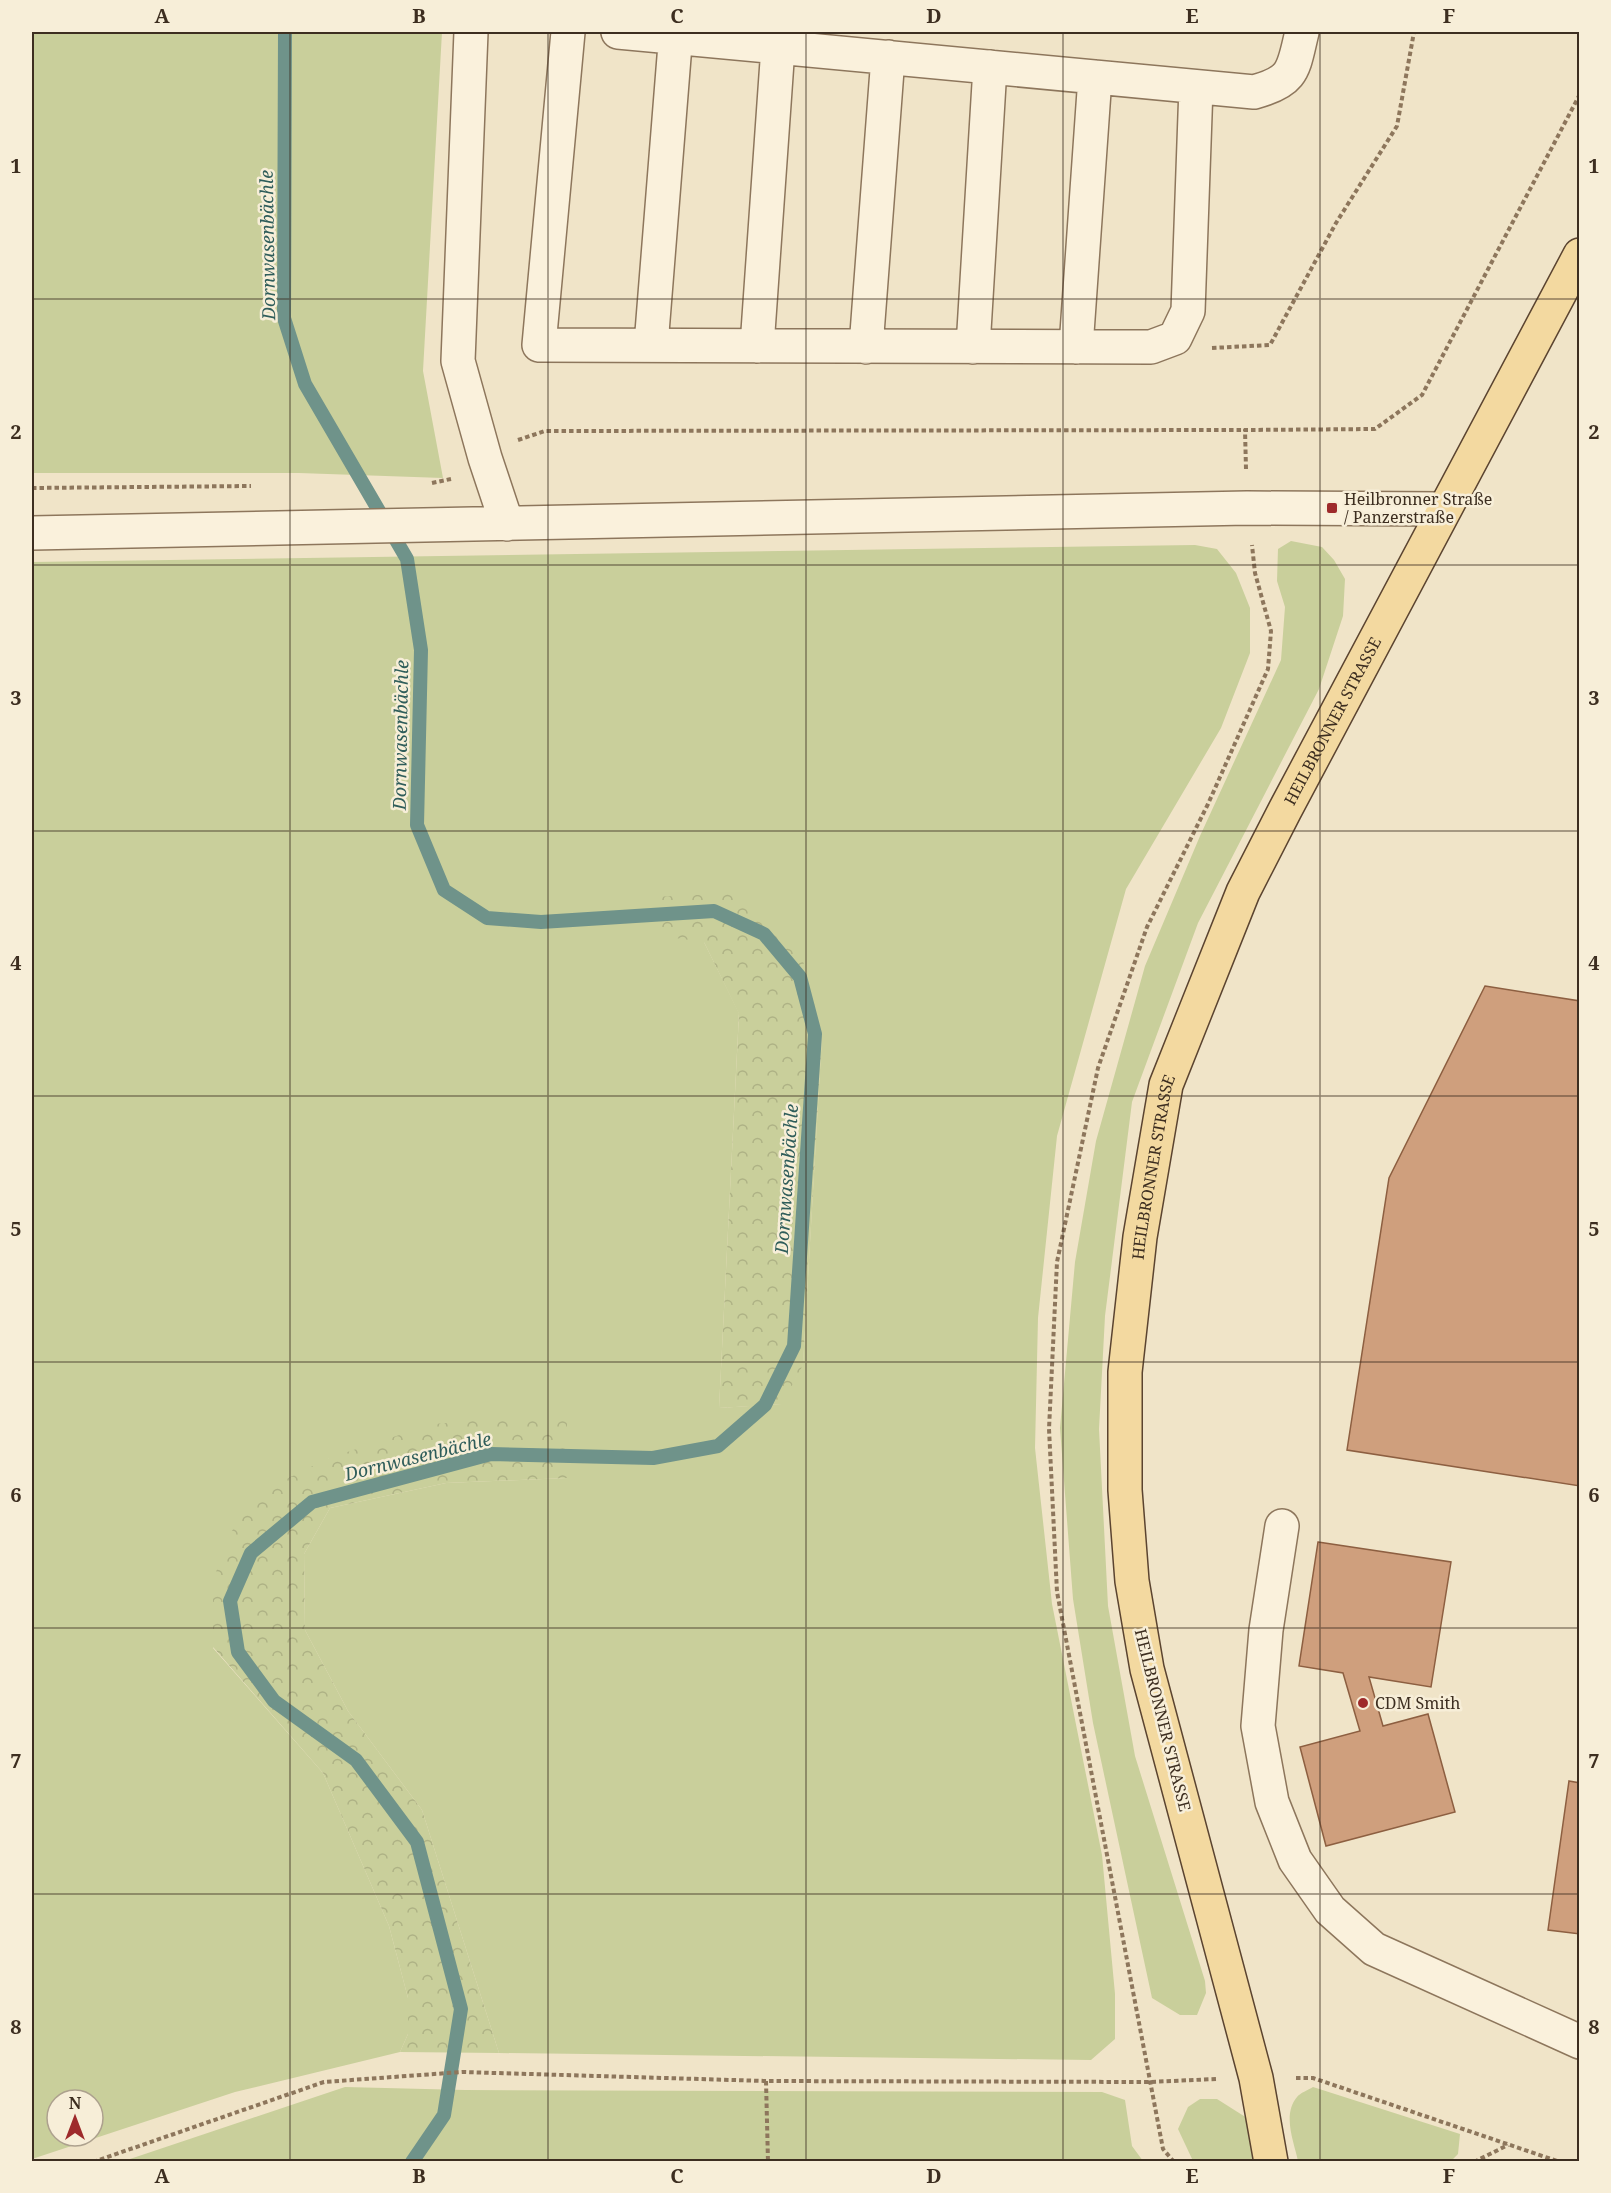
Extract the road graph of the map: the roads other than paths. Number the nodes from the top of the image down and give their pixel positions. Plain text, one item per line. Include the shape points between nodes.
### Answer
1 (471, 32) edge
2 (568, 32) edge
3 (618, 32) edge
4 (1302, 32) edge
5 (676, 34) edge
6 (778, 47) junction
7 (888, 57) junction
8 (990, 68) junction
9 (1095, 77) junction
10 (1196, 87) junction
11 (1580, 255) edge
12 (651, 345) junction
13 (758, 346) junction
14 (866, 347) junction
15 (973, 347) junction
16 (1076, 348) junction
17 (1444, 509) junction
18 (507, 524) junction
19 (32, 533) edge
20 (1282, 1526) dead end
21 (1580, 2042) edge
22 (1270, 2162) edge

1 - 18 street via 458,361
2 - 12 street via 539,345
3 - 5 street
4 - 10 street via 1292,71 1275,87 1254,92
5 - 6 street
5 - 12 street
6 - 7 street
6 - 13 street
7 - 8 street
7 - 14 street
8 - 9 street
8 - 15 street
9 - 10 street
9 - 16 street
10 - 16 street via 1188,311 1175,338 1151,348
11 - 17 main road, HEILBRONNER STRASSE
12 - 13 street
13 - 14 street
14 - 15 street
15 - 16 street
17 - 18 street via 1247,508
17 - 22 main road, HEILBRONNER STRASSE via 1244,892 1166,1084 1140,1237 1125,1372 1125,1490 1132,1581 1147,1670 1256,2078
18 - 19 street
20 - 21 street via 1266,1630 1258,1726 1272,1802 1295,1860 1330,1910 1374,1949

